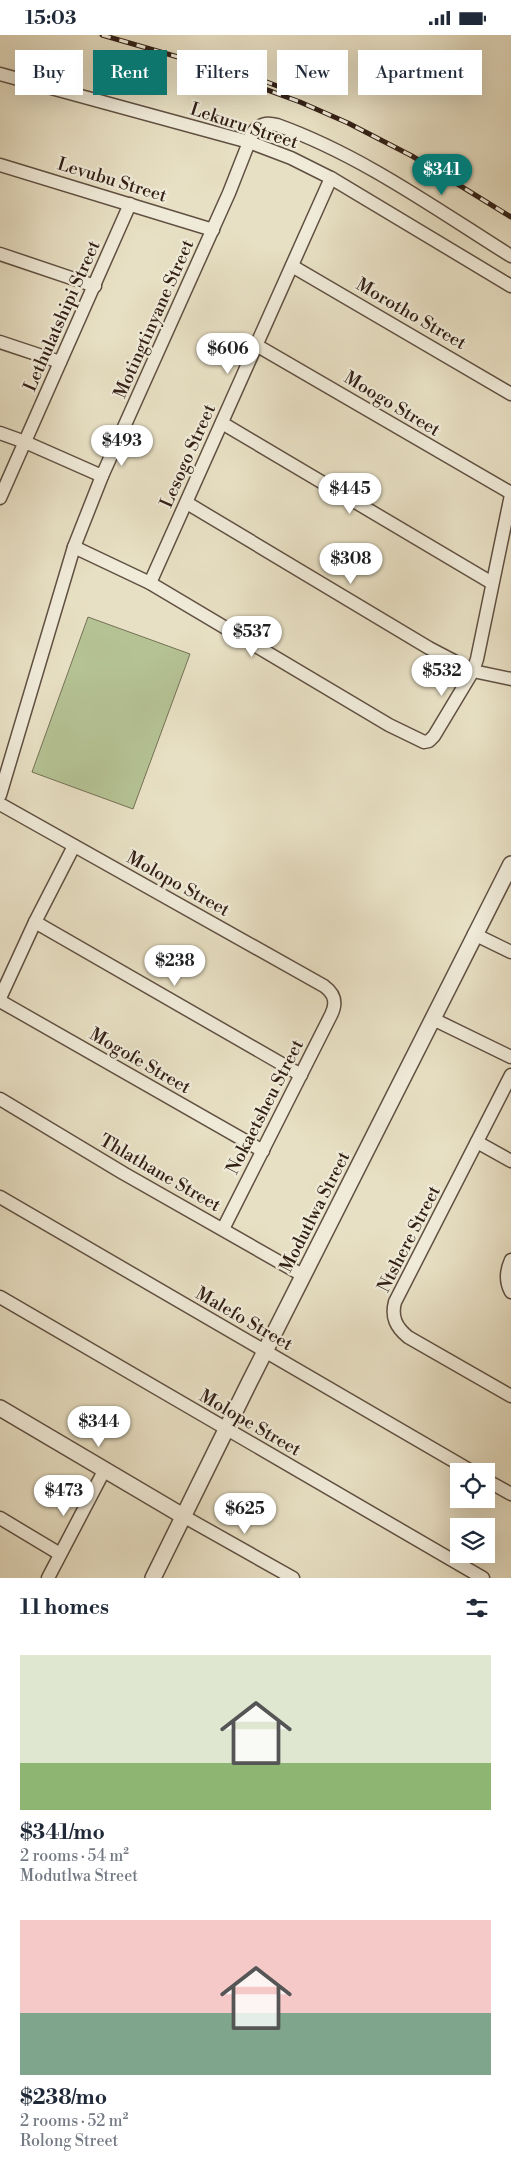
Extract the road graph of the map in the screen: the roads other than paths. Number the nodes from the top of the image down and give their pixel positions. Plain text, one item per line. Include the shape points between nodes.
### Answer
1 (0, 73) edge
2 (249, 142) junction
3 (0, 165) edge
4 (331, 178) junction
5 (130, 204) junction
6 (213, 230) junction
7 (0, 255) edge
8 (511, 257) edge
9 (292, 266) junction
10 (95, 286) junction
11 (511, 286) edge
12 (0, 342) edge
13 (256, 345) junction
14 (60, 362) junction
15 (511, 394) edge
16 (222, 423) junction
17 (0, 433) edge
18 (25, 442) junction
19 (102, 476) junction
20 (511, 494) edge
21 (0, 498) edge
22 (187, 503) junction
23 (74, 547) junction
24 (150, 583) junction
25 (492, 583) junction
26 (473, 671) junction
27 (511, 679) edge
28 (0, 795) edge
29 (0, 804) edge
30 (74, 846) junction
31 (511, 864) edge
32 (35, 922) junction
33 (474, 934) junction
34 (511, 953) edge
35 (0, 999) edge
36 (335, 1000) joint
37 (433, 1019) junction
38 (511, 1057) edge
39 (301, 1075) junction
40 (511, 1075) edge
41 (0, 1099) edge
42 (477, 1142) junction
43 (263, 1151) junction
44 (511, 1161) edge
45 (0, 1197) edge
46 (223, 1229) junction
47 (511, 1260) edge
48 (304, 1276) junction
49 (511, 1292) edge
50 (0, 1297) edge
51 (266, 1351) junction
52 (511, 1397) edge
53 (0, 1408) edge
54 (226, 1429) junction
55 (457, 1463) edge
56 (105, 1469) junction
57 (495, 1485) edge
58 (511, 1494) edge
59 (184, 1515) junction
60 (0, 1518) edge
61 (60, 1554) junction
62 (48, 1578) edge
63 (153, 1578) edge
64 (293, 1578) edge
65 (483, 1578) edge

1 - 2 street, Lekuru Street
2 - 4 street, Lekuru Street
2 - 6 street, Motingtinyane Street
2 - 8 street via 257,127 272,124 358,162
3 - 5 street, Levubu Street
4 - 9 street, Lesogo Street
4 - 11 street, Lekuru Street
5 - 6 street, Levubu Street
5 - 10 street, Lethulatshipi Street
6 - 19 street, Motingtinyane Street
7 - 10 street
9 - 13 street, Lesogo Street
9 - 15 street, Morotho Street
10 - 14 street, Lethulatshipi Street
12 - 14 street
13 - 16 street, Lesogo Street
13 - 20 street, Moogo Street
14 - 18 street, Lethulatshipi Street
16 - 22 street, Lesogo Street
16 - 25 street
17 - 18 street
18 - 19 street
18 - 21 street, Lethulatshipi Street
19 - 23 street, Motingtinyane Street
20 - 25 street
22 - 24 street, Lesogo Street
22 - 26 street
23 - 24 street
23 - 28 street, Motingtinyane Street
24 - 26 street via 419,741 432,739
25 - 26 street
26 - 27 street
29 - 30 street, Molopo Street
30 - 32 street
30 - 36 street, Molopo Street via 324,986
31 - 33 street, Modutlwa Street
32 - 35 street
32 - 39 street
33 - 34 street
33 - 37 street, Modutlwa Street
35 - 43 street, Mogofe Street
36 - 39 street, Nokaetsheu Street via 334,1010
37 - 38 street
37 - 48 street, Modutlwa Street
39 - 43 street, Nokaetsheu Street
40 - 42 street, Ntshere Street
41 - 46 street, Thlathane Street
42 - 44 street
42 - 52 street, Ntshere Street via 395,1302 393,1316 399,1329 408,1337
43 - 46 street, Nokaetsheu Street
45 - 51 street, Malefo Street
46 - 48 street, Thlathane Street
47 - 49 street via 506,1276
48 - 51 street, Modutlwa Street
50 - 54 street, Molope Street
51 - 54 street, Modutlwa Street
51 - 55 street, Malefo Street
53 - 56 street
54 - 59 street, Modutlwa Street
54 - 65 street, Molope Street
56 - 59 street
56 - 61 street
57 - 58 street
59 - 63 street, Modutlwa Street
59 - 64 street
60 - 61 street
61 - 62 street

